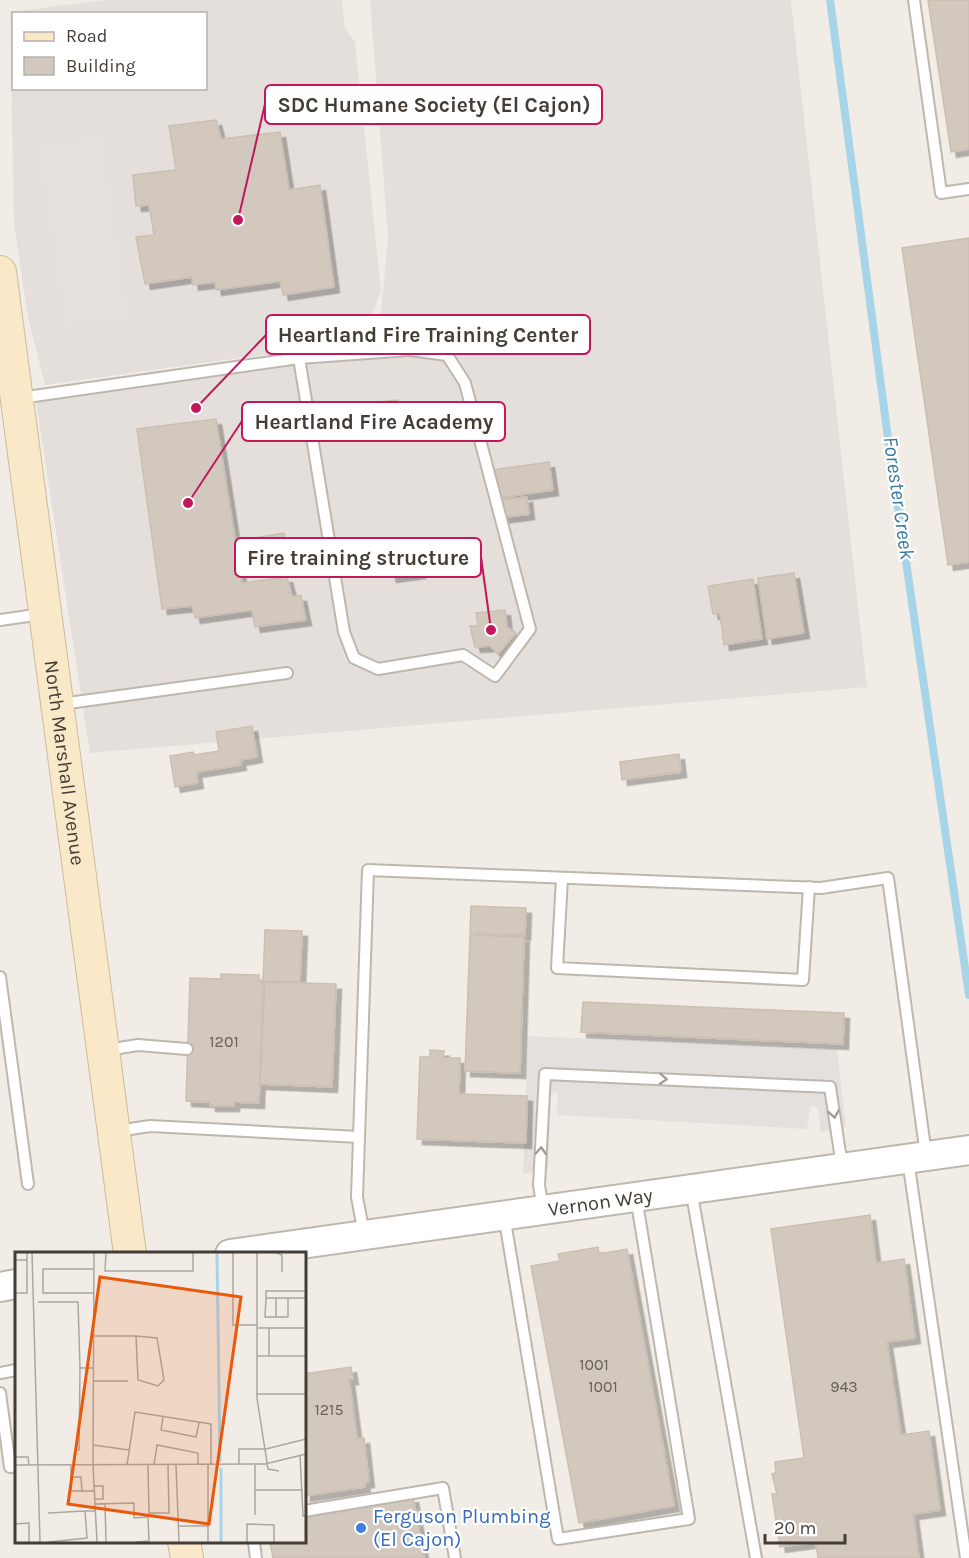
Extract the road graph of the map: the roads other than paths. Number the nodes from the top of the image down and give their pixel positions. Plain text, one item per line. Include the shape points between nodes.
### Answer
1 (914, 0) edge
2 (969, 189) edge
3 (0, 272) edge
4 (299, 358) junction
5 (17, 398) junction
6 (45, 614) junction
7 (0, 620) edge
8 (288, 673) dead end
9 (57, 705) junction
10 (562, 878) junction
11 (809, 887) junction
12 (0, 977) edge
13 (187, 1049) dead end
14 (104, 1050) junction
15 (114, 1131) junction
16 (359, 1137) junction
17 (969, 1150) edge
18 (917, 1157) junction
19 (842, 1167) junction
20 (28, 1184) dead end
21 (691, 1189) junction
22 (636, 1196) junction
23 (544, 1209) junction
24 (504, 1215) junction
25 (364, 1235) junction
26 (130, 1252) edge
27 (244, 1252) edge
28 (15, 1284) edge
29 (0, 1287) edge
30 (15, 1370) edge
31 (0, 1373) edge
32 (0, 1393) edge
33 (15, 1466) edge
34 (306, 1510) edge
35 (184, 1543) edge
36 (254, 1543) edge
37 (187, 1558) edge
38 (256, 1558) edge
39 (455, 1558) edge
40 (756, 1558) edge
41 (966, 1558) edge

1 - 2 lane via 941,193
3 - 5 main road, North Marshall Avenue
4 - 4 lane via 410,350 447,354 465,382 530,629 495,676 463,655 378,669 354,658 344,632
4 - 5 lane
5 - 6 main road, North Marshall Avenue
6 - 7 lane
6 - 9 main road, North Marshall Avenue
8 - 9 lane
9 - 14 main road, North Marshall Avenue
10 - 11 lane
10 - 11 lane via 557,968 803,980
10 - 16 lane via 368,870
11 - 18 lane via 888,878
12 - 20 lane
13 - 14 lane via 138,1045
14 - 15 main road, North Marshall Avenue
15 - 16 lane via 150,1126
15 - 26 main road, North Marshall Avenue
16 - 25 lane via 357,1197
17 - 18 street, Vernon Way
18 - 19 street, Vernon Way
18 - 41 lane
19 - 21 street, Vernon Way
23 -> 19 lane via 539,1185 545,1074 830,1087
21 - 22 street, Vernon Way
21 - 40 lane
22 - 23 street, Vernon Way
22 - 24 lane via 689,1519 558,1539
23 - 24 street, Vernon Way
24 - 25 street, Vernon Way
25 - 27 street, Vernon Way
28 - 29 street
30 - 31 lane
32 - 33 lane via 9,1467
34 - 39 lane via 443,1488
35 - 37 main road
36 - 38 lane

